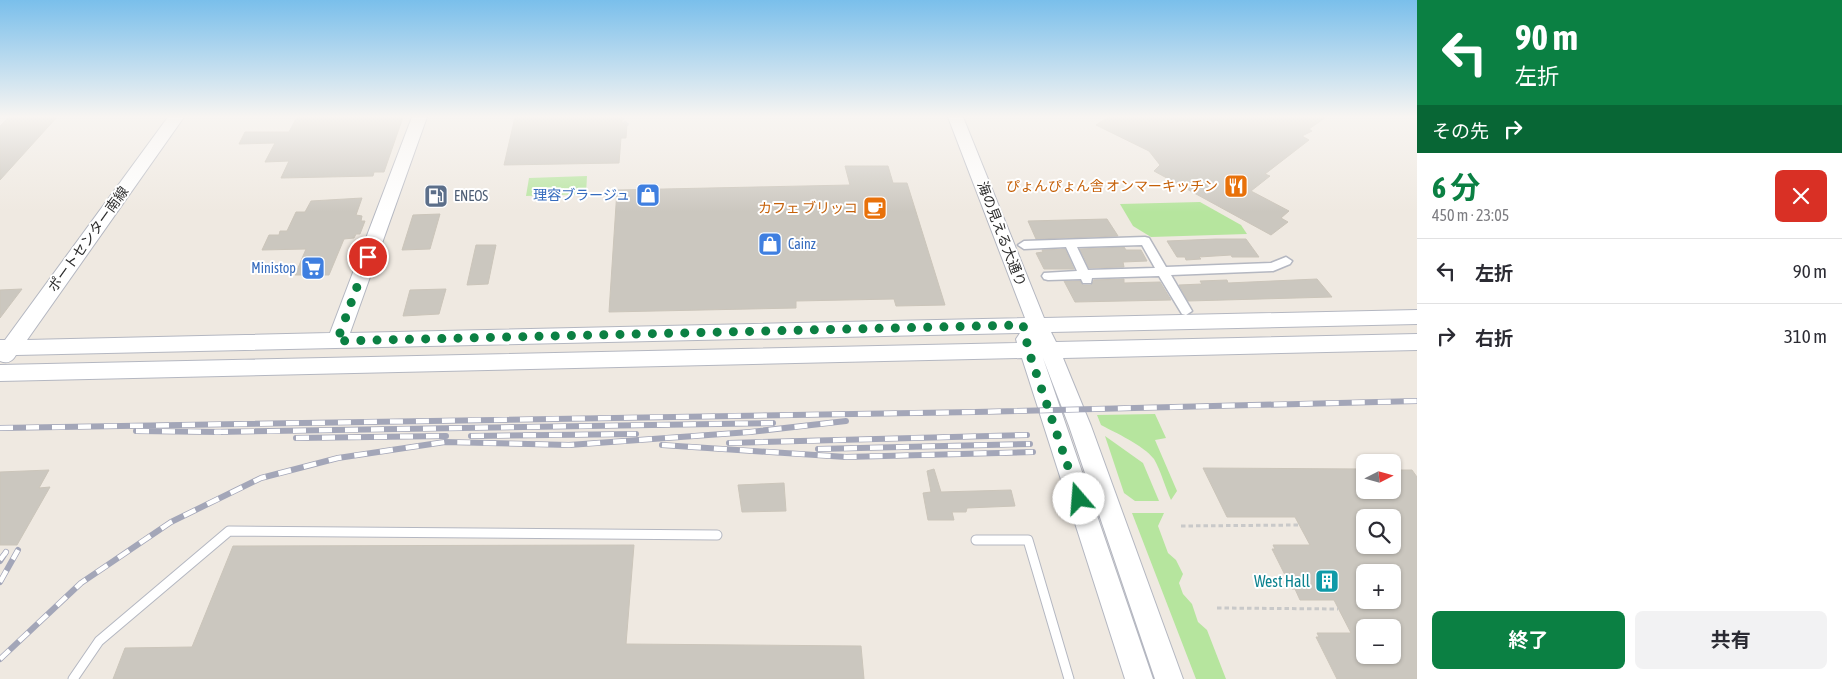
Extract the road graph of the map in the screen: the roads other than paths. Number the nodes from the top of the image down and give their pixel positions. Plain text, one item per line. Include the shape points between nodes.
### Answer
1 (153, 149) edge
2 (407, 149) edge
3 (958, 149) edge
4 (967, 149) edge
5 (1070, 243) junction
6 (1024, 245) dead end
7 (1286, 261) dead end
8 (1162, 271) junction
9 (1048, 276) dead end
10 (1086, 277) junction
11 (1186, 311) dead end
12 (1417, 317) edge
13 (1030, 325) junction
14 (337, 341) junction
15 (1417, 342) edge
16 (1039, 351) junction
17 (3, 352) edge
18 (0, 373) edge
19 (716, 535) dead end
20 (976, 540) dead end
21 (73, 679) edge
22 (1069, 679) edge
23 (1139, 679) edge
24 (1169, 679) edge

1 - 17 street, ポートセンター南線
2 - 14 street
3 - 13 street
4 - 13 street, 海の見える大通り
5 - 6 street
5 - 8 street via 1145,242
5 - 10 street
7 - 8 street via 1273,267
8 - 10 street
8 - 11 street
9 - 10 street
12 - 13 street
13 - 14 street
13 - 16 street, 海の見える大通り
14 - 17 street
15 - 16 street
16 - 18 street
16 - 23 street
16 - 24 street via 1080,426
19 - 21 lane via 229,531 99,641
20 - 22 lane via 1028,540

